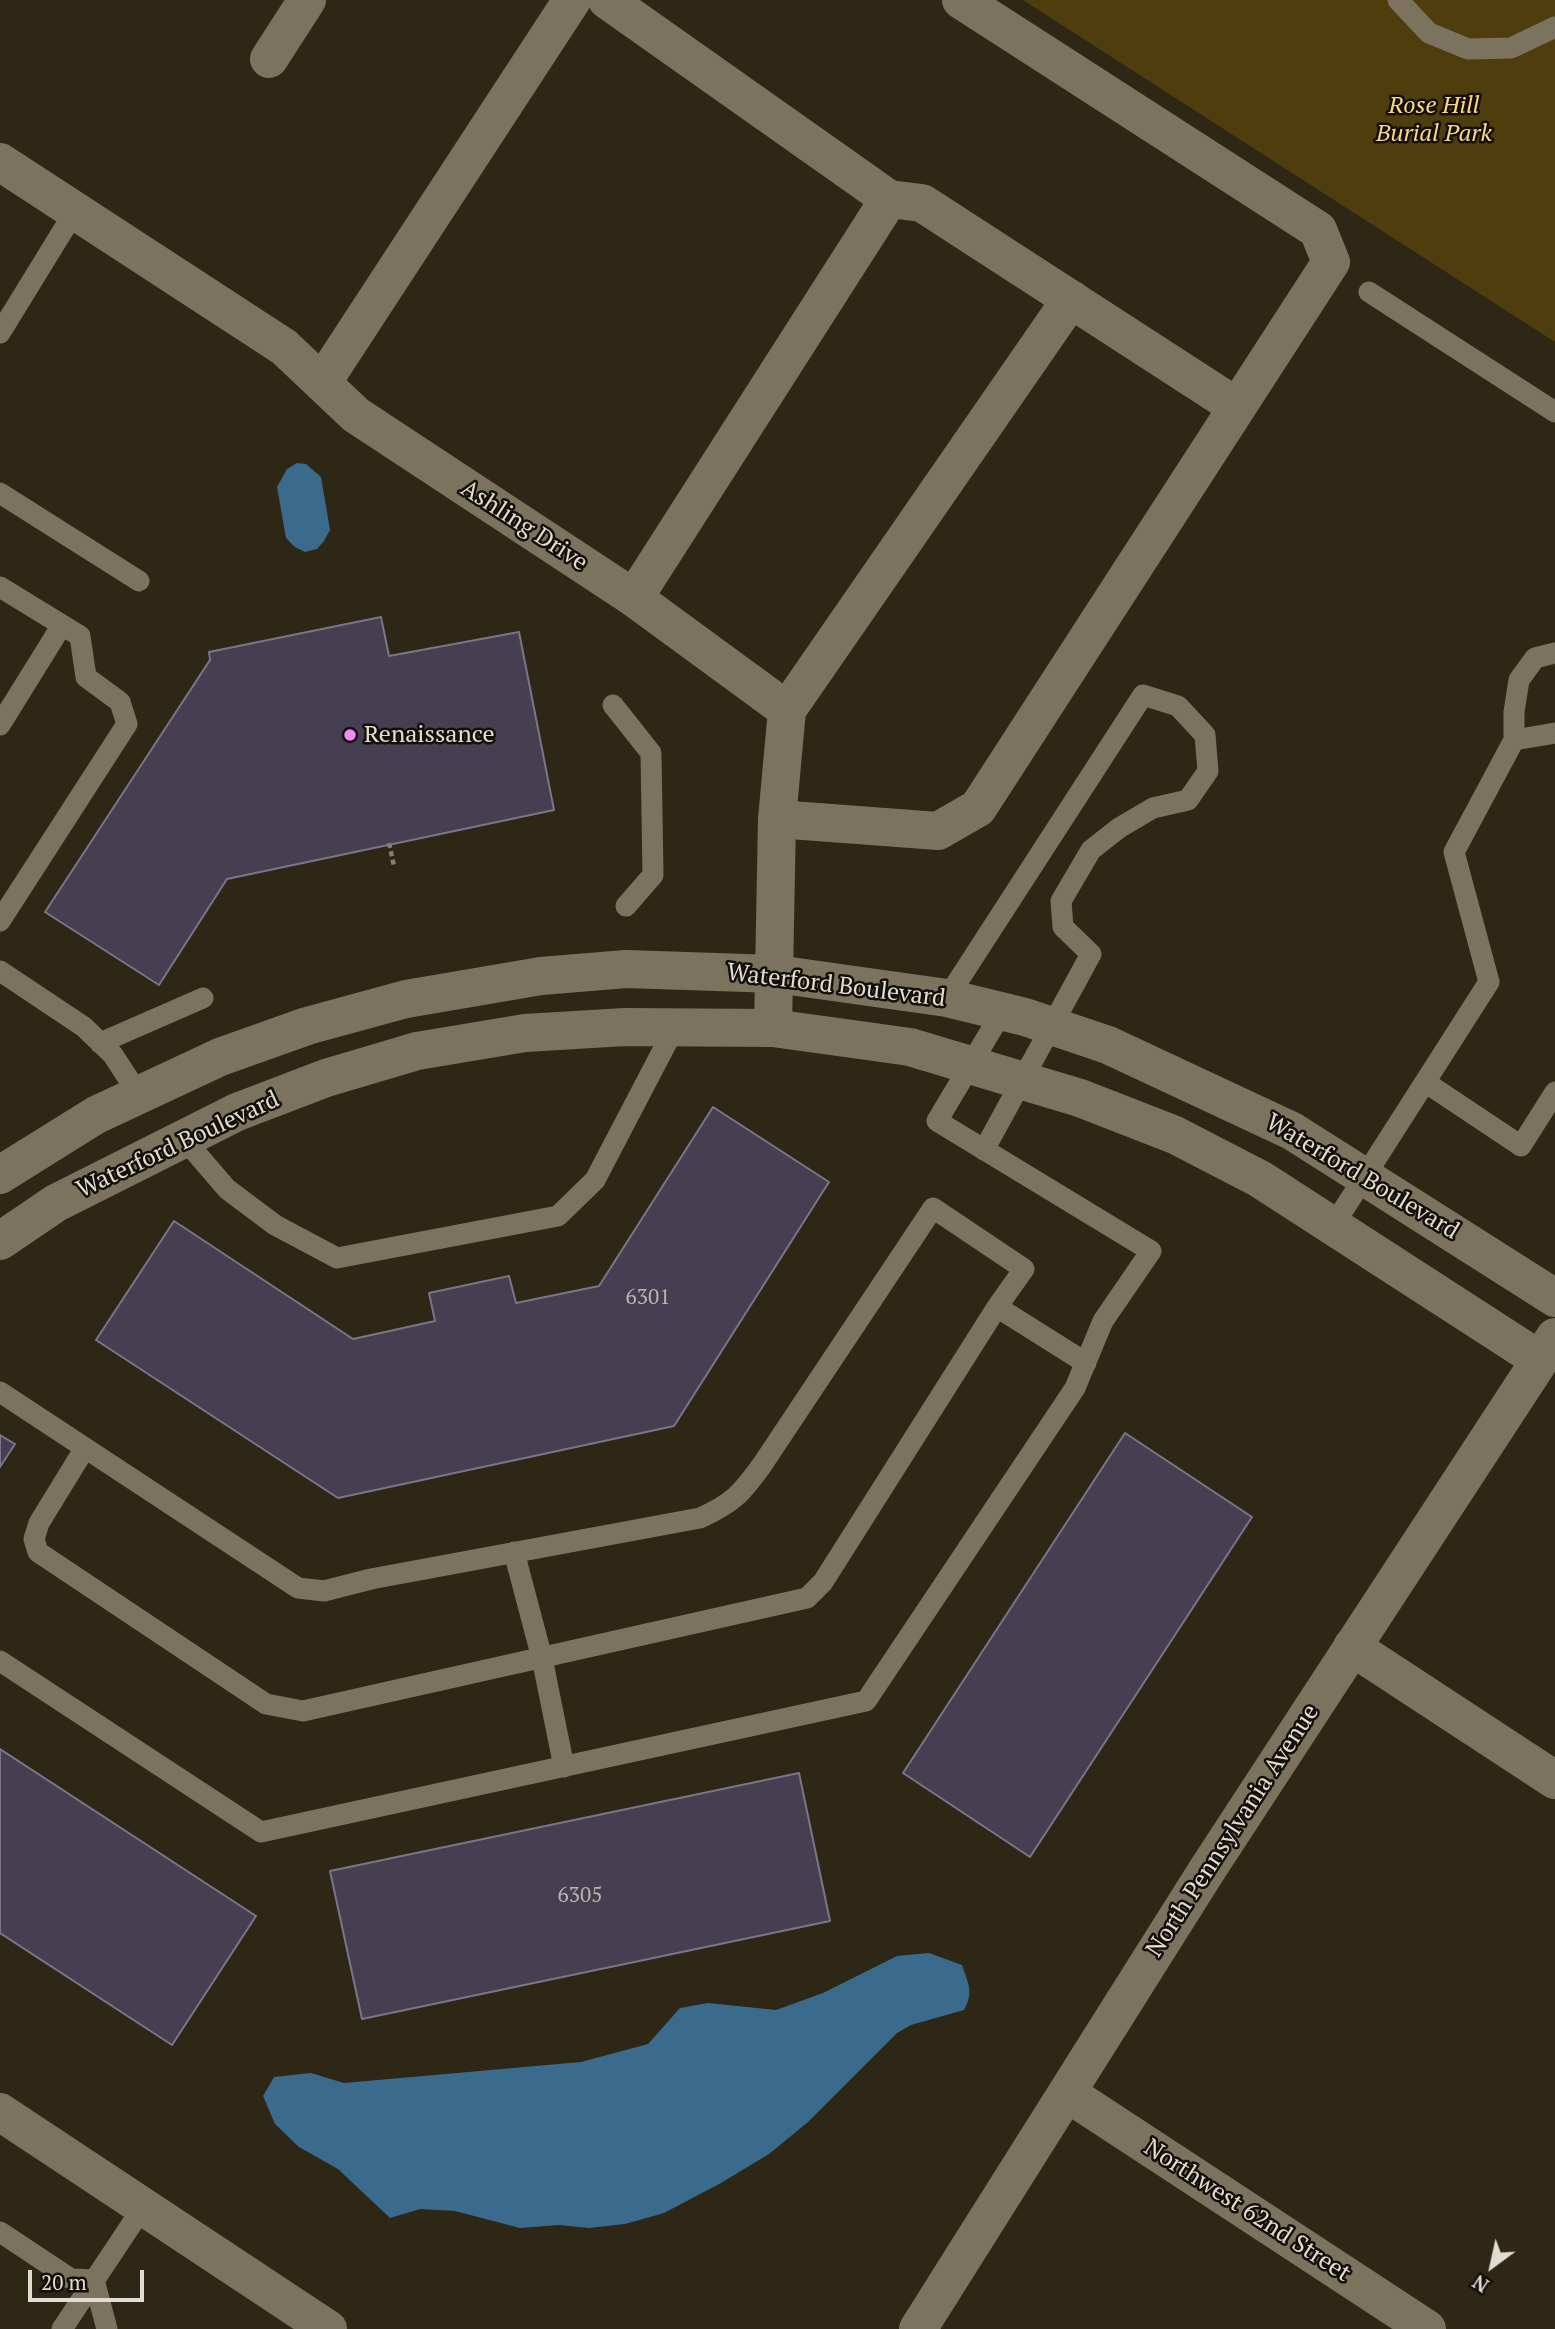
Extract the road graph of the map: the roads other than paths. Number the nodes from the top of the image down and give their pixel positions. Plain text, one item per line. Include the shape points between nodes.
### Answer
1 (307, 0) edge
2 (572, 0) edge
3 (607, 0) edge
4 (961, 0) edge
5 (1398, 0) edge
6 (1555, 27) edge
7 (269, 59) dead end
8 (0, 162) edge
9 (889, 199) junction
10 (75, 211) junction
11 (1368, 292) dead end
12 (1071, 299) junction
13 (0, 333) edge
14 (322, 383) junction
15 (1237, 407) junction
16 (1555, 412) edge
17 (0, 493) edge
18 (139, 581) dead end
19 (0, 587) edge
20 (634, 598) junction
21 (62, 625) junction
22 (1555, 653) edge
23 (613, 705) dead end
24 (787, 710) junction
25 (0, 725) edge
26 (1555, 733) edge
27 (1514, 740) junction
28 (777, 819) junction
29 (626, 906) dead end
30 (0, 921) edge
31 (0, 971) edge
32 (776, 974) junction
33 (203, 998) dead end
34 (947, 998) junction
35 (1002, 1012) junction
36 (1051, 1026) junction
37 (676, 1027) junction
38 (774, 1028) junction
39 (100, 1043) junction
40 (970, 1065) junction
41 (1022, 1080) junction
42 (1425, 1082) junction
43 (1555, 1092) edge
44 (139, 1095) junction
45 (184, 1139) junction
46 (984, 1150) junction
47 (0, 1175) edge
48 (1365, 1176) junction
49 (1333, 1226) junction
50 (0, 1241) edge
51 (1555, 1298) edge
52 (998, 1307) junction
53 (1548, 1349) edge
54 (1086, 1363) junction
55 (0, 1392) edge
56 (85, 1448) junction
57 (514, 1552) junction
58 (1352, 1647) junction
59 (541, 1658) junction
60 (0, 1661) edge
61 (565, 1767) junction
62 (1555, 1780) edge
63 (1067, 2093) junction
64 (0, 2112) edge
65 (144, 2207) junction
66 (0, 2232) edge
67 (94, 2280) junction
68 (62, 2329) edge
69 (91, 2329) edge
70 (107, 2329) edge
71 (328, 2329) edge
72 (918, 2329) edge
73 (1427, 2329) edge

1 - 7 street
2 - 14 street
3 - 9 street
4 - 15 street via 1318,230 1331,262
5 - 6 lane via 1429,33 1468,49 1511,48
8 - 10 street, Ashling Drive
9 - 12 street via 922,203
9 - 20 street
10 - 13 lane
10 - 14 street, Ashling Drive via 284,347
11 - 16 lane
12 - 15 street
12 - 24 street
14 - 20 street, Ashling Drive via 356,415
15 - 28 street via 978,808 938,831
17 - 18 lane
19 - 21 lane
20 - 24 street, Ashling Drive
21 - 25 lane
21 - 30 lane via 80,636 86,677 120,702 127,724
22 - 27 lane via 1535,658 1519,680
23 - 29 lane via 651,753 653,874
24 - 28 street
26 - 27 lane
27 - 42 lane via 1454,852 1489,982
28 - 32 street
31 - 39 lane via 84,1027
32 - 34 street, Waterford Boulevard
32 - 38 street
32 - 44 street, Waterford Boulevard via 626,969 541,976 406,999 283,1035
33 - 39 lane
34 - 35 street, Waterford Boulevard
34 - 36 lane via 1143,695 1178,706 1205,735 1208,771 1188,800 1153,808 1091,850 1061,901 1063,927 1091,954
35 - 36 street, Waterford Boulevard
35 - 40 lane
36 - 41 lane
36 - 48 street, Waterford Boulevard via 1108,1045 1209,1091 1292,1131
37 - 38 street, Waterford Boulevard
37 - 45 street, Waterford Boulevard via 525,1033 417,1051 326,1078 237,1112
37 - 45 lane via 595,1180 558,1216 337,1258 275,1225 227,1189
38 - 40 street, Waterford Boulevard via 909,1047
39 - 44 lane
40 - 41 street, Waterford Boulevard
40 - 46 lane via 936,1121
41 - 46 lane
41 - 49 street, Waterford Boulevard via 1175,1135
42 - 43 lane via 1521,1146
42 - 48 lane
44 - 45 street
44 - 47 street, Waterford Boulevard via 96,1115
45 - 50 street, Waterford Boulevard via 56,1203
46 - 54 lane via 1151,1251 1103,1321
48 - 49 lane
48 - 51 street, Waterford Boulevard
49 - 53 street, Waterford Boulevard
52 - 54 lane
52 - 57 lane via 1024,1269 933,1209 762,1465 742,1493 725,1507 700,1518
52 - 59 lane via 823,1582 807,1598
53 - 58 street, North Pennsylvania Avenue
54 - 61 lane via 1075,1388 866,1701
55 - 56 lane
56 - 57 lane via 298,1588 324,1591
56 - 59 lane via 39,1523 34,1539 38,1552 266,1704 303,1711
57 - 59 lane
58 - 62 street
58 - 63 street, North Pennsylvania Avenue
59 - 61 lane
60 - 61 lane via 261,1832
63 - 72 street, North Pennsylvania Avenue
63 - 73 street, Northwest 62nd Street
64 - 65 street
65 - 67 lane
65 - 71 street
66 - 67 lane via 71,2279
67 - 68 lane
67 - 69 lane
67 - 70 lane

